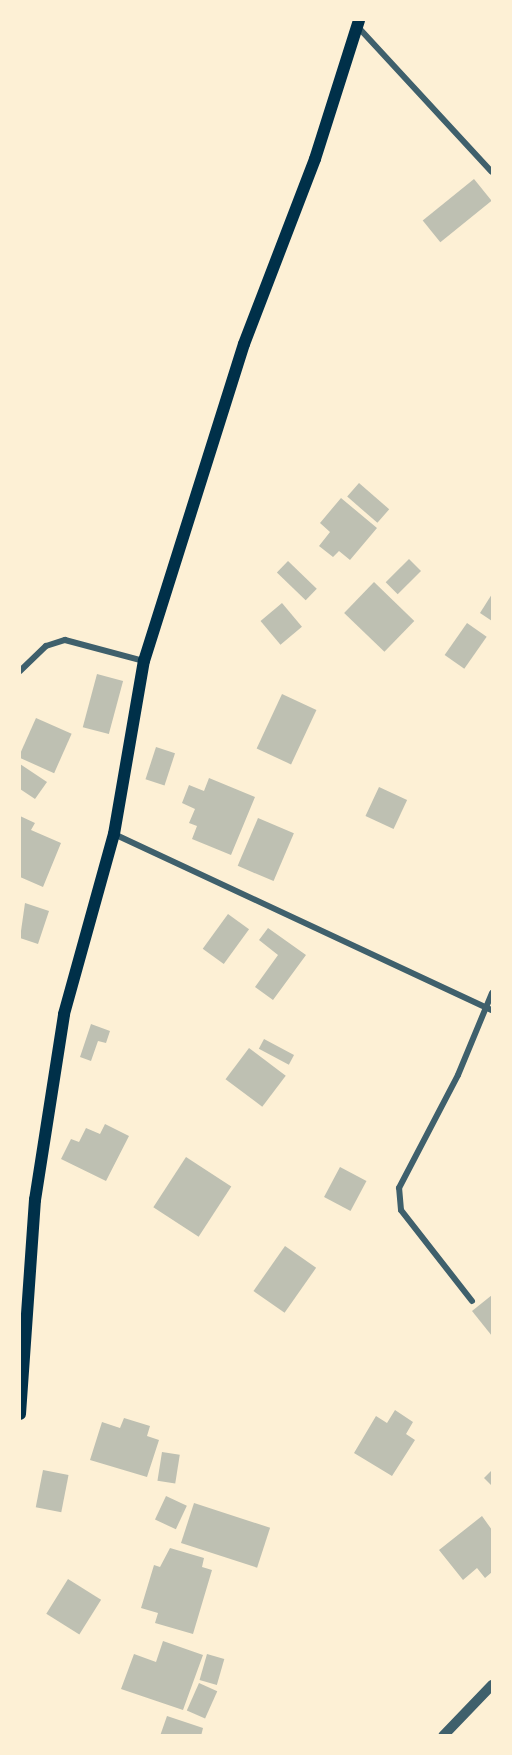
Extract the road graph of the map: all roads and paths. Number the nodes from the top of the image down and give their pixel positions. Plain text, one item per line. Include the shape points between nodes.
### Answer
1 (358, 23) edge
2 (492, 172) edge
3 (144, 661) junction
4 (20, 671) edge
5 (114, 834) junction
6 (492, 993) edge
7 (490, 1009) edge
8 (472, 1301) dead end
9 (20, 1414) edge
10 (492, 1685) edge
11 (443, 1736) edge

1 - 2 street
1 - 3 main road via 315,159 244,344
3 - 4 street via 65,640 46,646
3 - 5 main road
5 - 7 street
5 - 9 main road via 64,1014 35,1200
6 - 7 street
7 - 8 street via 399,1188 402,1210
10 - 11 street

